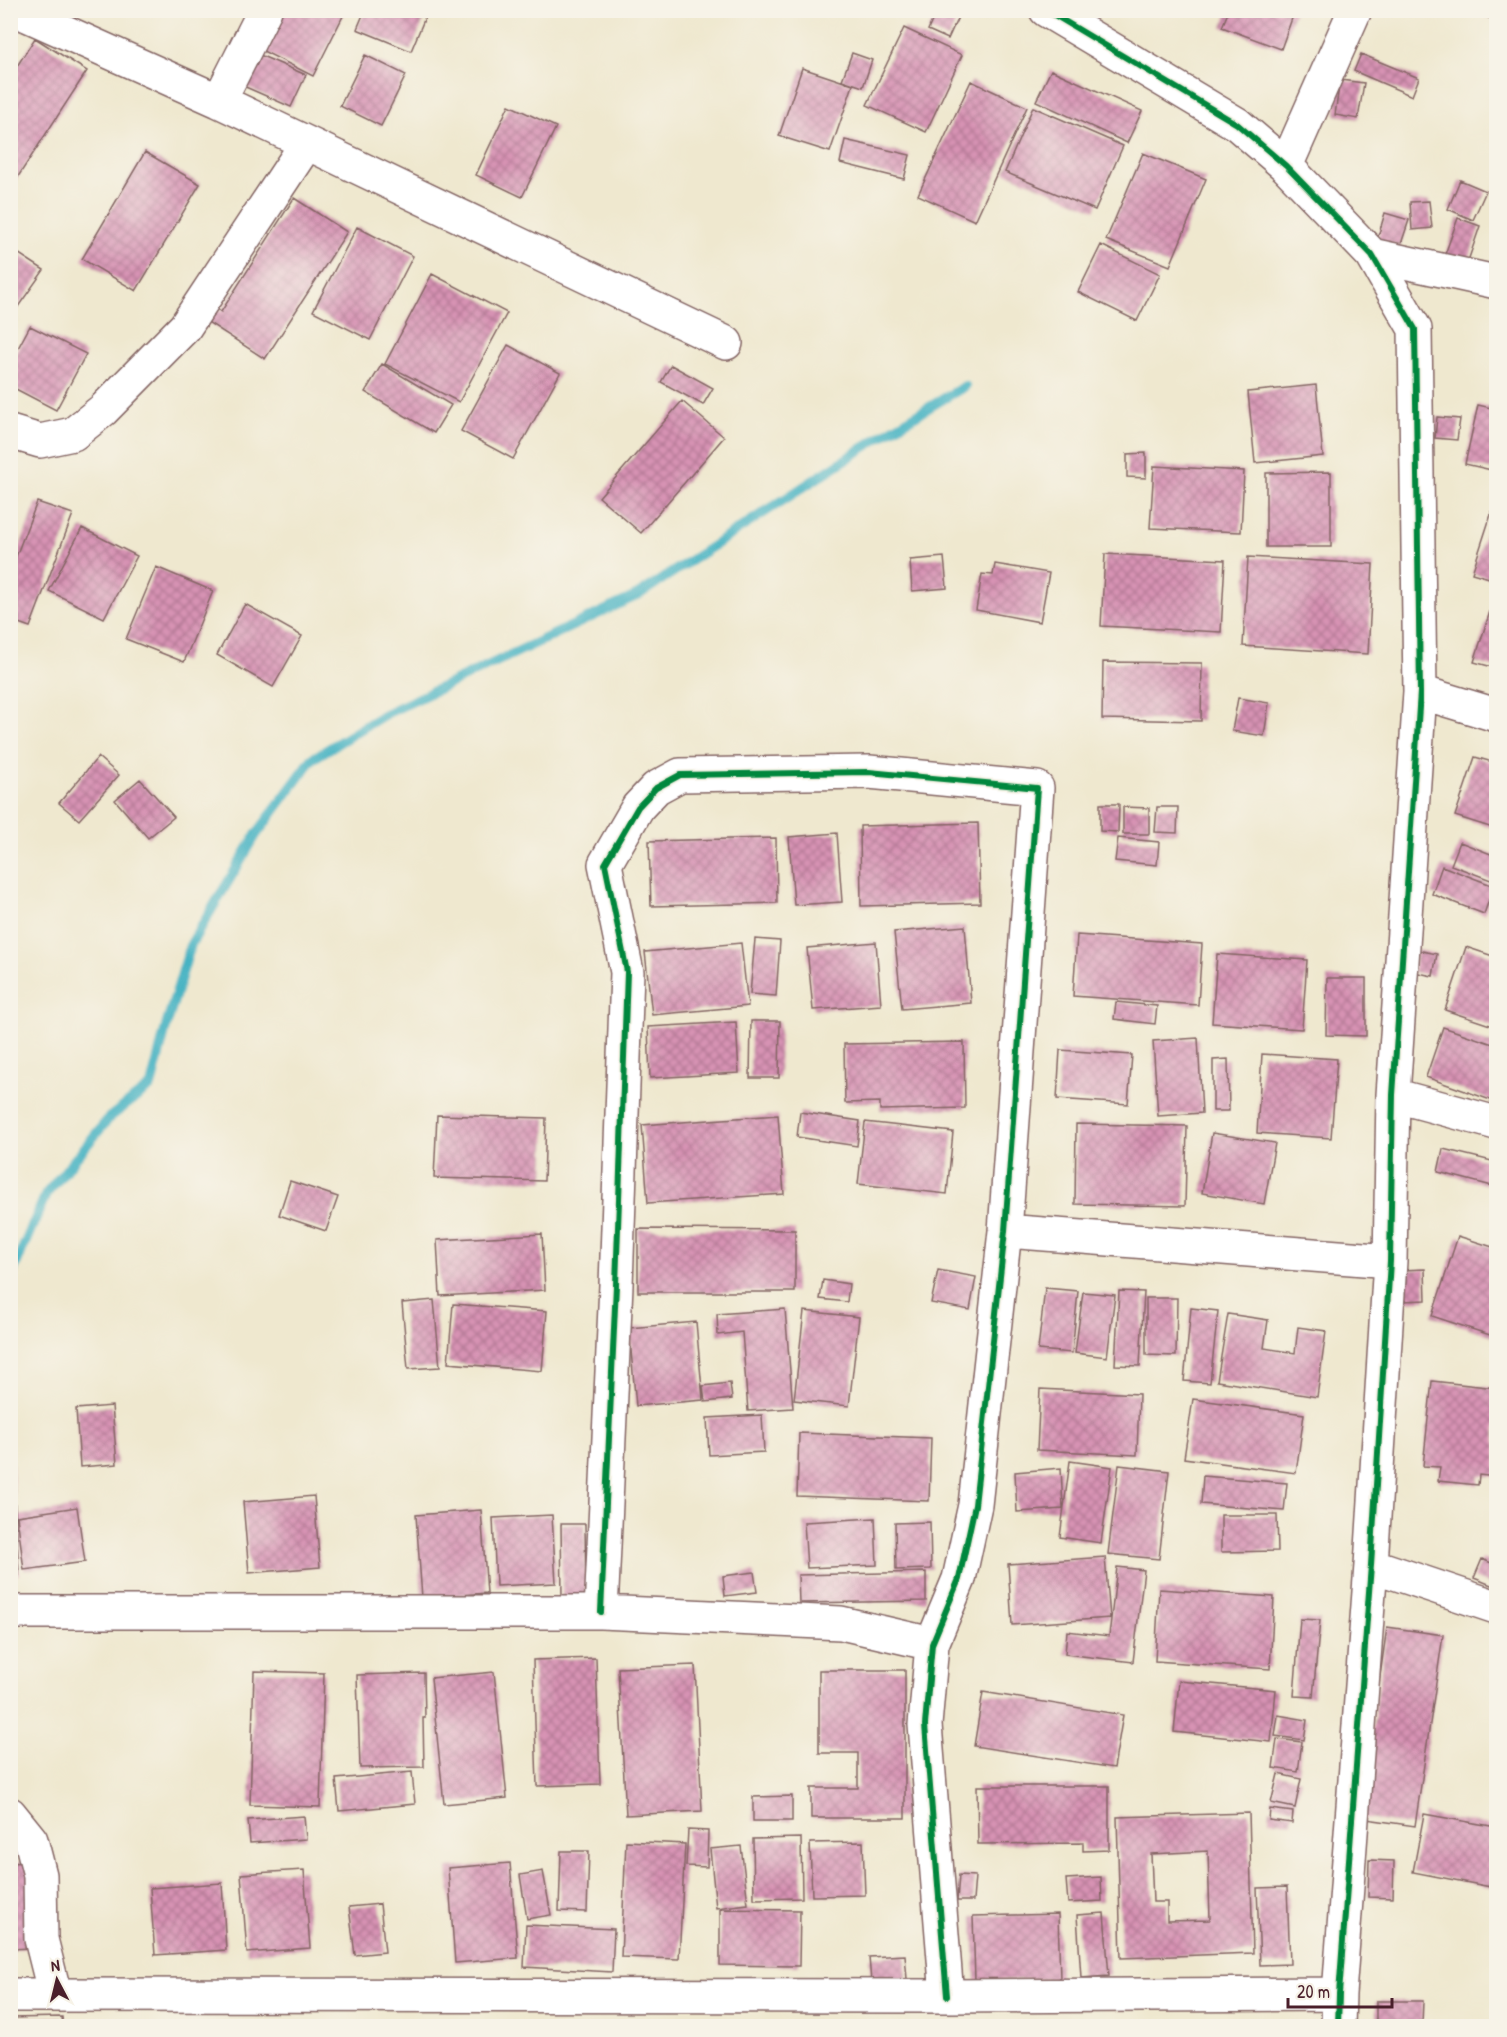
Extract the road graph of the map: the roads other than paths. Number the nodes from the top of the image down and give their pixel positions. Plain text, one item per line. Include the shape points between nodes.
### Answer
1 (16, 10) edge
2 (265, 10) edge
3 (1046, 10) edge
4 (1355, 10) edge
5 (219, 101) junction
6 (307, 143) junction
7 (1286, 166) junction
8 (1372, 255) junction
9 (1497, 282) edge
10 (726, 343) dead end
11 (10, 432) edge
12 (1420, 692) junction
13 (1497, 716) edge
14 (1393, 1095) junction
15 (1497, 1123) edge
16 (1005, 1232) junction
17 (1390, 1261) junction
18 (1371, 1564) junction
19 (1497, 1607) edge
20 (10, 1612) edge
21 (601, 1612) junction
22 (932, 1644) junction
23 (10, 1814) edge
24 (1339, 1994) junction
25 (10, 1995) edge
26 (55, 1995) junction
27 (947, 1996) junction
28 (1338, 2026) edge

1 - 5 street
2 - 5 street
3 - 7 street via 1237,124
4 - 7 street
5 - 6 street
6 - 10 street
6 - 11 street via 184,327 103,410 73,434 40,441
7 - 8 street
8 - 9 street
8 - 12 street via 1415,329
12 - 13 street
12 - 14 street
14 - 15 street
14 - 17 street
16 - 17 street
16 - 21 street via 1037,788 869,772 680,775 656,788 638,807 605,864 627,972
16 - 22 street via 975,1505 959,1579
17 - 18 street
18 - 19 street
18 - 24 street
20 - 21 street
21 - 22 street via 841,1623
22 - 27 street via 925,1725
23 - 26 street via 31,1840 40,1875 41,1939
24 - 27 street
24 - 28 street
25 - 26 street
26 - 27 street

